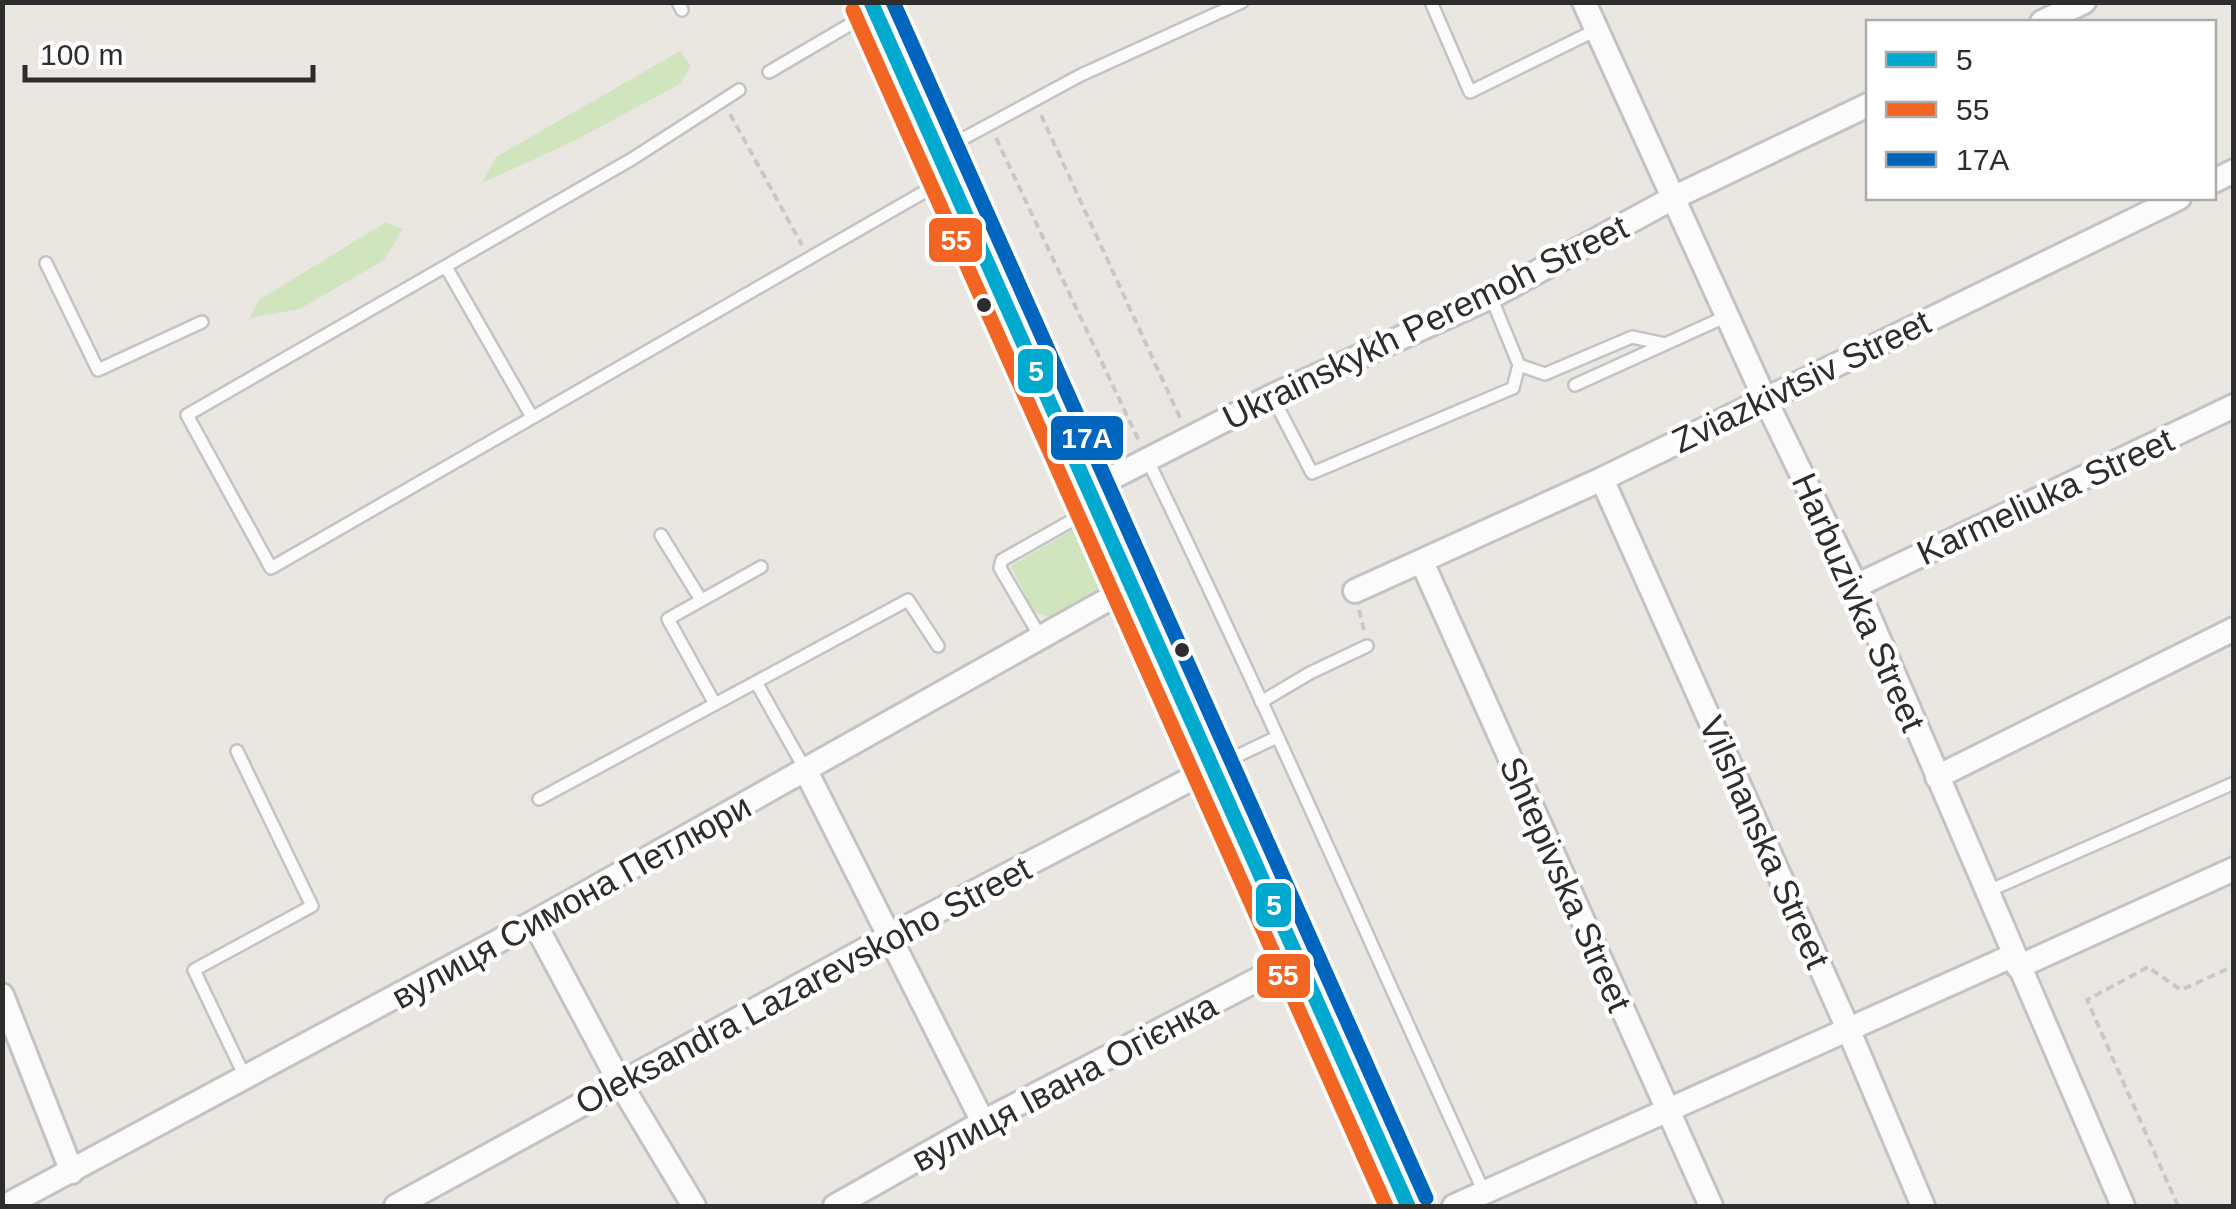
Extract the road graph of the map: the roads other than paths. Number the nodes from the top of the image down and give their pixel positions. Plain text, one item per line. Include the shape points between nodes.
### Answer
1 (1242, 2) edge
2 (1431, 2) edge
3 (1584, 2) edge
4 (2084, 2) edge
5 (872, 6) edge
6 (2046, 20) edge
7 (1596, 30) junction
8 (769, 72) dead end
9 (739, 90) dead end
10 (1866, 106) edge
11 (943, 165) junction
12 (1672, 198) junction
13 (2175, 200) edge
14 (46, 263) dead end
15 (446, 268) junction
16 (1491, 297) junction
17 (1727, 316) junction
18 (202, 322) dead end
19 (1665, 344) junction
20 (1519, 365) junction
21 (1575, 385) dead end
22 (1272, 396) junction
23 (1764, 397) junction
24 (2234, 406) edge
25 (532, 417) junction
26 (1148, 459) junction
27 (1602, 479) junction
28 (1094, 497) junction
29 (662, 535) dead end
30 (1422, 562) junction
31 (761, 567) dead end
32 (1132, 586) junction
33 (1856, 586) junction
34 (1355, 591) road end
35 (701, 600) junction
36 (2234, 629) edge
37 (1040, 638) junction
38 (938, 646) dead end
39 (1367, 646) road end
40 (756, 682) junction
41 (1261, 702) junction
42 (715, 704) junction
43 (1275, 738) junction
44 (237, 751) dead end
45 (1212, 768) junction
46 (806, 771) junction
47 (1936, 777) junction
48 (2234, 783) edge
49 (539, 799) dead end
50 (2234, 870) edge
51 (1985, 892) junction
52 (534, 922) junction
53 (888, 938) junction
54 (1296, 960) junction
55 (2015, 962) junction
56 (2, 995) edge
57 (1850, 1031) junction
58 (246, 1079) junction
59 (620, 1083) junction
60 (1668, 1112) junction
61 (983, 1122) junction
62 (72, 1172) junction
63 (1484, 1192) junction
64 (36, 1200) edge
65 (5, 1206) edge
66 (396, 1206) edge
67 (694, 1206) edge
68 (835, 1206) edge
69 (1408, 1206) edge
70 (1454, 1206) edge
71 (1712, 1206) edge
72 (1923, 1206) edge
73 (2123, 1206) edge

1 - 11 lane via 1034,100 990,124
2 - 7 lane via 1470,92
3 - 7 street, Harbuzivka Street
4 - 6 street
5 - 8 lane
5 - 11 main road
7 - 12 street, Harbuzivka Street
9 - 15 lane
10 - 12 street, Ukrainskykh Peremoh Street
11 - 25 lane via 809,258
11 - 28 main road
12 - 16 street, Ukrainskykh Peremoh Street
12 - 17 street, Harbuzivka Street
13 - 23 street, Zviazkivtsiv Street
14 - 18 lane via 98,370
15 - 25 lane
15 - 25 lane via 187,415 271,568
16 - 20 lane
16 - 22 street, Ukrainskykh Peremoh Street
17 - 19 lane
17 - 23 street, Harbuzivka Street
19 - 20 lane via 1632,337 1545,374
19 - 21 lane
20 - 22 lane via 1512,388 1312,473
22 - 26 street, Ukrainskykh Peremoh Street
23 - 27 street, Zviazkivtsiv Street
23 - 33 street, Harbuzivka Street
24 - 33 street, Karmeliuka Street
26 - 28 street, Ukrainskykh Peremoh Street
26 - 41 lane
27 - 30 street, Zviazkivtsiv Street
27 - 57 street, Vilshanska Street
28 - 32 main road
28 - 37 lane via 1002,560 1000,568
29 - 35 lane
30 - 34 street, Zviazkivtsiv Street
30 - 60 street, Shtepivska Street
31 - 35 lane
32 - 37 street, вулиця Симона Петлюри
32 - 45 main road
33 - 47 street, Harbuzivka Street
35 - 42 lane via 668,619
36 - 47 street
37 - 46 street, вулиця Симона Петлюри via 955,678
38 - 40 lane via 908,600
39 - 41 lane
40 - 42 lane
40 - 46 lane
41 - 43 lane
42 - 49 lane
43 - 45 lane
43 - 63 lane
44 - 58 lane via 312,906 194,970
45 - 53 street, Oleksandra Lazarevskoho Street
45 - 54 main road
46 - 52 street, вулиця Симона Петлюри
46 - 53 street
47 - 51 street, Harbuzivka Street
48 - 51 lane
50 - 55 street
51 - 55 street, Harbuzivka Street
52 - 58 street, вулиця Симона Петлюри
52 - 59 street
53 - 59 street, Oleksandra Lazarevskoho Street
53 - 61 street
54 - 61 street, вулиця Івана Огієнка
54 - 69 main road
55 - 57 street
55 - 73 street, Harbuzivka Street
56 - 62 street
57 - 60 street
57 - 72 street, Vilshanska Street
58 - 62 street, вулиця Симона Петлюри
59 - 66 street, Oleksandra Lazarevskoho Street
59 - 67 street
60 - 63 street
60 - 71 street, Shtepivska Street
61 - 68 street, вулиця Івана Огієнка
62 - 64 street, вулиця Симона Петлюри
63 - 70 street
64 - 65 street, вулиця Симона Петлюри

